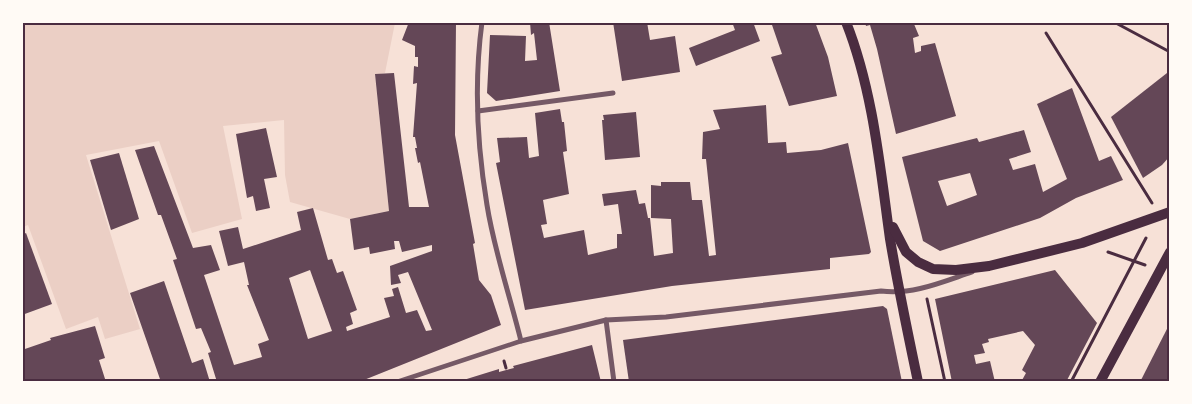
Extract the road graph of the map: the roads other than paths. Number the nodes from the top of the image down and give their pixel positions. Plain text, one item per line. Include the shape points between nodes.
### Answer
1 (482, 22) edge
2 (846, 22) edge
3 (613, 93) dead end
4 (478, 111) junction
5 (885, 205) junction
6 (1164, 213) edge
7 (1170, 252) edge
8 (989, 266) junction
9 (898, 293) junction
10 (606, 320) junction
11 (521, 341) junction
12 (397, 382) edge
13 (614, 382) edge
14 (918, 382) edge
15 (1100, 382) edge

1 - 4 street via 477,62
2 - 5 main road via 868,100
3 - 4 street
4 - 11 street via 487,205
5 - 8 main road via 896,237 918,262 934,269
5 - 9 main road
6 - 8 main road via 1082,243
7 - 15 main road
8 - 9 street via 925,288
9 - 10 street via 881,291 666,317
9 - 14 main road
10 - 11 street
10 - 13 street
11 - 12 street

